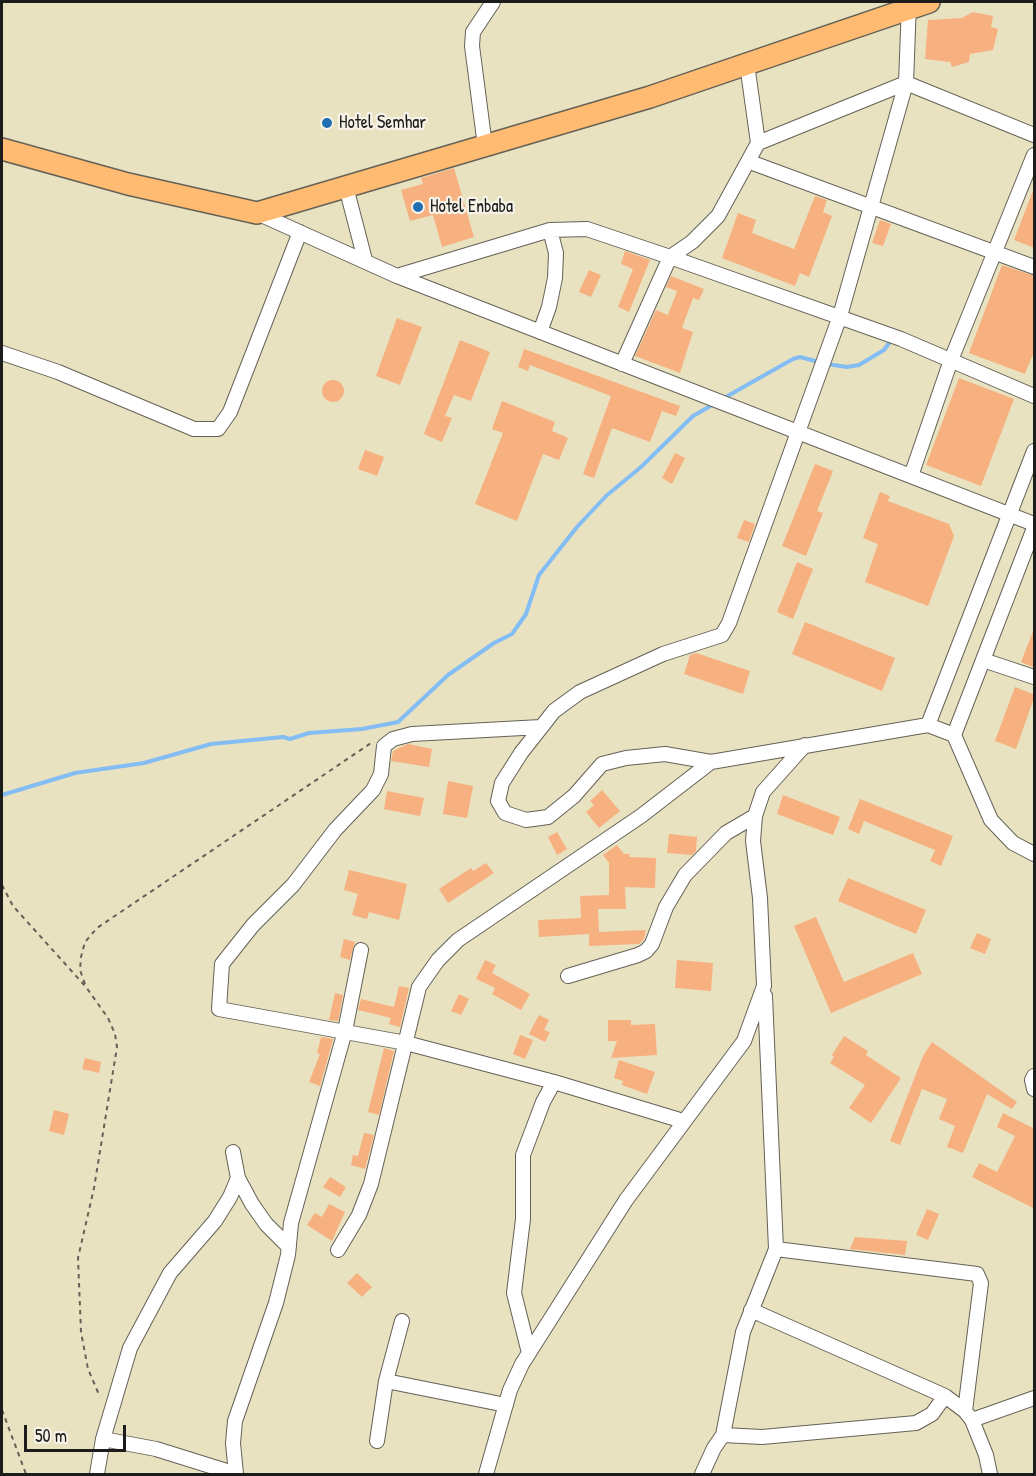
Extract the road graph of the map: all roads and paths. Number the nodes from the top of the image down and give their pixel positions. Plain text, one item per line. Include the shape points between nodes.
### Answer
1 (493, 2) edge
2 (929, 2) edge
3 (908, 5) edge
4 (747, 63) junction
5 (906, 83) junction
6 (1035, 135) edge
7 (758, 143) junction
8 (485, 146) junction
9 (2, 149) edge
10 (1035, 155) edge
11 (750, 162) junction
12 (346, 187) junction
13 (870, 206) junction
14 (257, 213) junction
15 (550, 230) junction
16 (300, 232) junction
17 (995, 252) junction
18 (670, 257) junction
19 (365, 260) junction
20 (1035, 267) edge
21 (397, 276) junction
22 (840, 316) junction
23 (540, 332) junction
24 (2, 353) edge
25 (951, 360) junction
26 (622, 364) junction
27 (1035, 396) edge
28 (796, 433) junction
29 (1035, 451) edge
30 (911, 476) junction
31 (1010, 514) junction
32 (1035, 526) edge
33 (984, 660) junction
34 (1035, 677) edge
35 (928, 726) junction
36 (541, 727) junction
37 (954, 735) junction
38 (371, 742) dead end
39 (805, 745) junction
40 (711, 762) junction
41 (755, 816) junction
42 (1035, 854) edge
43 (2, 885) edge
44 (361, 950) dead end
45 (568, 976) dead end
46 (764, 986) junction
47 (86, 987) junction
48 (345, 1031) junction
49 (406, 1043) junction
50 (1035, 1076) edge
51 (554, 1082) junction
52 (1035, 1089) edge
53 (683, 1121) junction
54 (233, 1152) dead end
55 (238, 1178) junction
56 (289, 1247) junction
57 (776, 1249) junction
58 (338, 1250) dead end
59 (751, 1310) junction
60 (402, 1321) dead end
61 (529, 1353) junction
62 (386, 1382) junction
63 (945, 1396) junction
64 (1035, 1398) edge
65 (506, 1405) junction
66 (2, 1410) edge
67 (968, 1415) junction
68 (109, 1417) junction
69 (723, 1435) junction
70 (103, 1439) junction
71 (377, 1441) dead end
72 (488, 1472) edge
73 (26, 1474) edge
74 (97, 1474) edge
75 (236, 1474) edge
76 (702, 1474) edge
77 (990, 1474) edge

1 - 8 street via 474,32 472,46
2 - 3 highway
3 - 4 highway
3 - 5 street
4 - 7 street
4 - 8 highway via 650,97
5 - 6 street
5 - 7 street
5 - 13 street
7 - 11 street
8 - 12 highway
9 - 14 highway via 128,184
10 - 17 street
11 - 13 street
11 - 18 street via 718,216
12 - 14 highway
12 - 19 street
13 - 17 street
13 - 22 street
14 - 16 street
15 - 18 street via 587,229
15 - 21 street
15 - 23 street via 556,253 555,278
16 - 19 street
16 - 24 street via 230,412 218,429 194,429
17 - 20 street
17 - 25 street
18 - 22 street
18 - 26 street
19 - 21 street
21 - 23 street
22 - 25 street
22 - 28 street
23 - 26 street
25 - 27 street
25 - 30 street
26 - 28 street
28 - 30 street
28 - 36 street via 722,635 663,654 580,692 554,711
29 - 31 street
30 - 31 street
31 - 32 street
31 - 35 street
32 - 33 street
33 - 34 street
33 - 37 street
35 - 37 street
35 - 39 street
36 - 40 street via 502,783 498,801 505,813 526,820 548,817 574,796 602,764 665,754
36 - 48 street via 412,734 393,739 384,746 381,774 373,790 222,964 219,1009
37 - 42 street via 991,820 1013,843
38 - 47 path via 97,928 85,942 81,957 80,970
39 - 40 street
39 - 41 street via 763,792
40 - 49 street via 641,816 458,940 419,987
41 - 45 street via 726,833 685,875 646,951
41 - 46 street via 753,841
43 - 47 path via 13,906
44 - 48 street
46 - 53 street via 744,1041
46 - 57 street
47 - 68 path via 108,1018 117,1047 94,1188 78,1258 81,1332 88,1369
48 - 49 street
48 - 56 street via 294,1212
49 - 51 street
49 - 58 street via 371,1184 359,1215
50 - 52 street
51 - 53 street
51 - 61 street via 523,1155 523,1219 514,1293
53 - 61 street via 626,1200
54 - 55 street
55 - 56 street via 266,1224
55 - 68 street via 215,1221 170,1273 152,1304 130,1348
56 - 75 street via 276,1303 236,1421 232,1443
57 - 59 street
57 - 67 street via 977,1274 981,1283
59 - 63 street
59 - 69 street via 736,1360
60 - 62 street
61 - 65 street
62 - 65 street
62 - 71 street
63 - 67 street
63 - 69 street via 932,1414 916,1423 762,1437
64 - 67 street
65 - 72 street
66 - 73 path
67 - 77 street
68 - 70 street
69 - 76 street
70 - 74 street
70 - 75 street via 156,1449

